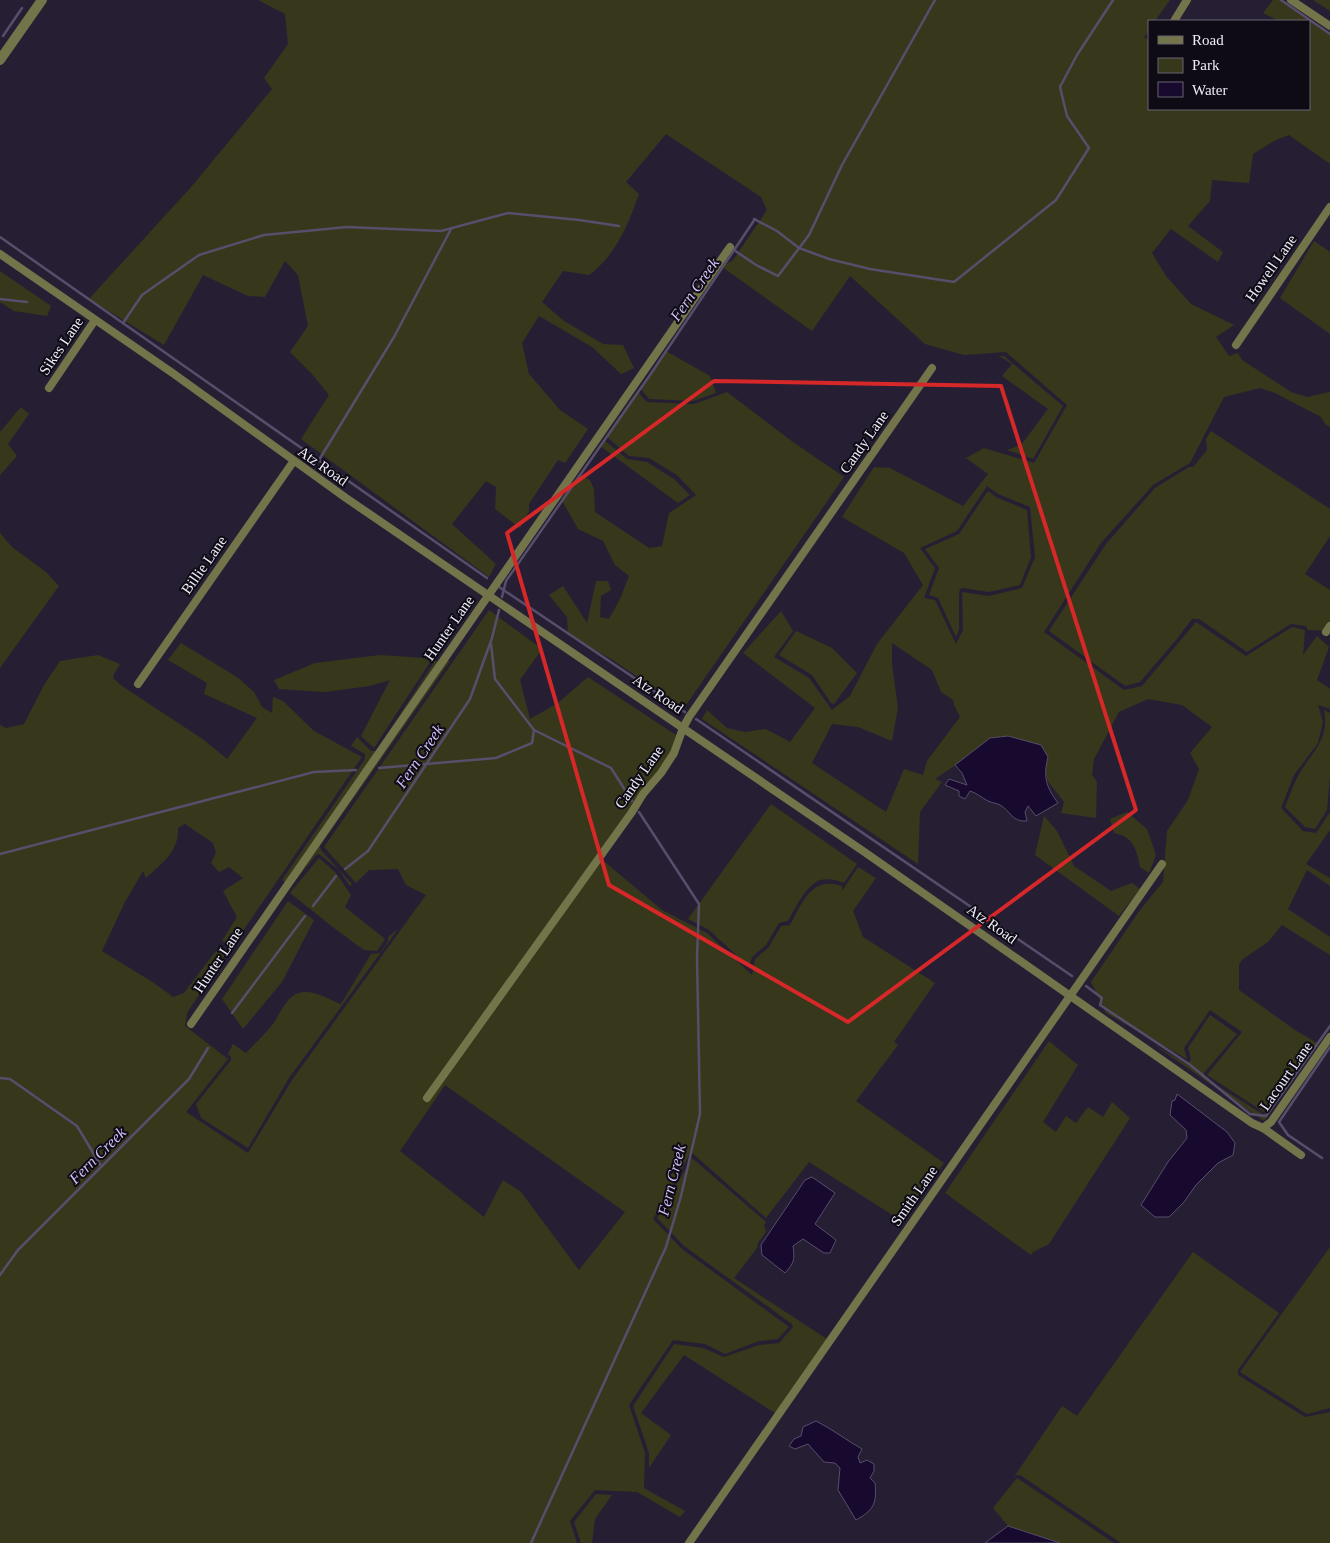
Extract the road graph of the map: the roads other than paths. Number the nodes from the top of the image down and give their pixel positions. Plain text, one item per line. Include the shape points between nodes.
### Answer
1 (42, 0) edge
2 (1187, 0) edge
3 (1291, 0) edge
4 (1175, 20) edge
5 (1330, 26) edge
6 (0, 60) edge
7 (1330, 207) edge
8 (730, 247) dead end
9 (0, 254) edge
10 (95, 320) junction
11 (1236, 345) dead end
12 (932, 368) dead end
13 (49, 388) dead end
14 (293, 462) junction
15 (488, 595) junction
16 (138, 684) dead end
17 (683, 728) junction
18 (1162, 864) dead end
19 (1071, 996) junction
20 (191, 1024) dead end
21 (1330, 1037) edge
22 (427, 1098) dead end
23 (1263, 1128) junction
24 (1301, 1155) dead end
25 (689, 1543) edge

1 - 6 street
2 - 4 street
3 - 5 street
7 - 11 street, Howell Lane
8 - 15 street, Hunter Lane
9 - 10 street, Atz Road
10 - 13 street, Sikes Lane
10 - 14 street, Atz Road
12 - 17 street, Candy Lane
14 - 15 street, Atz Road
14 - 16 street, Billie Lane
15 - 17 street, Atz Road
15 - 20 street, Hunter Lane
17 - 19 street, Atz Road
17 - 22 street, Candy Lane via 674,753 661,773
18 - 19 street, Smith Lane
19 - 23 street, Atz Road
19 - 25 street, Smith Lane
21 - 23 street, Lacourt Lane via 1271,1122
23 - 24 street, Atz Road

